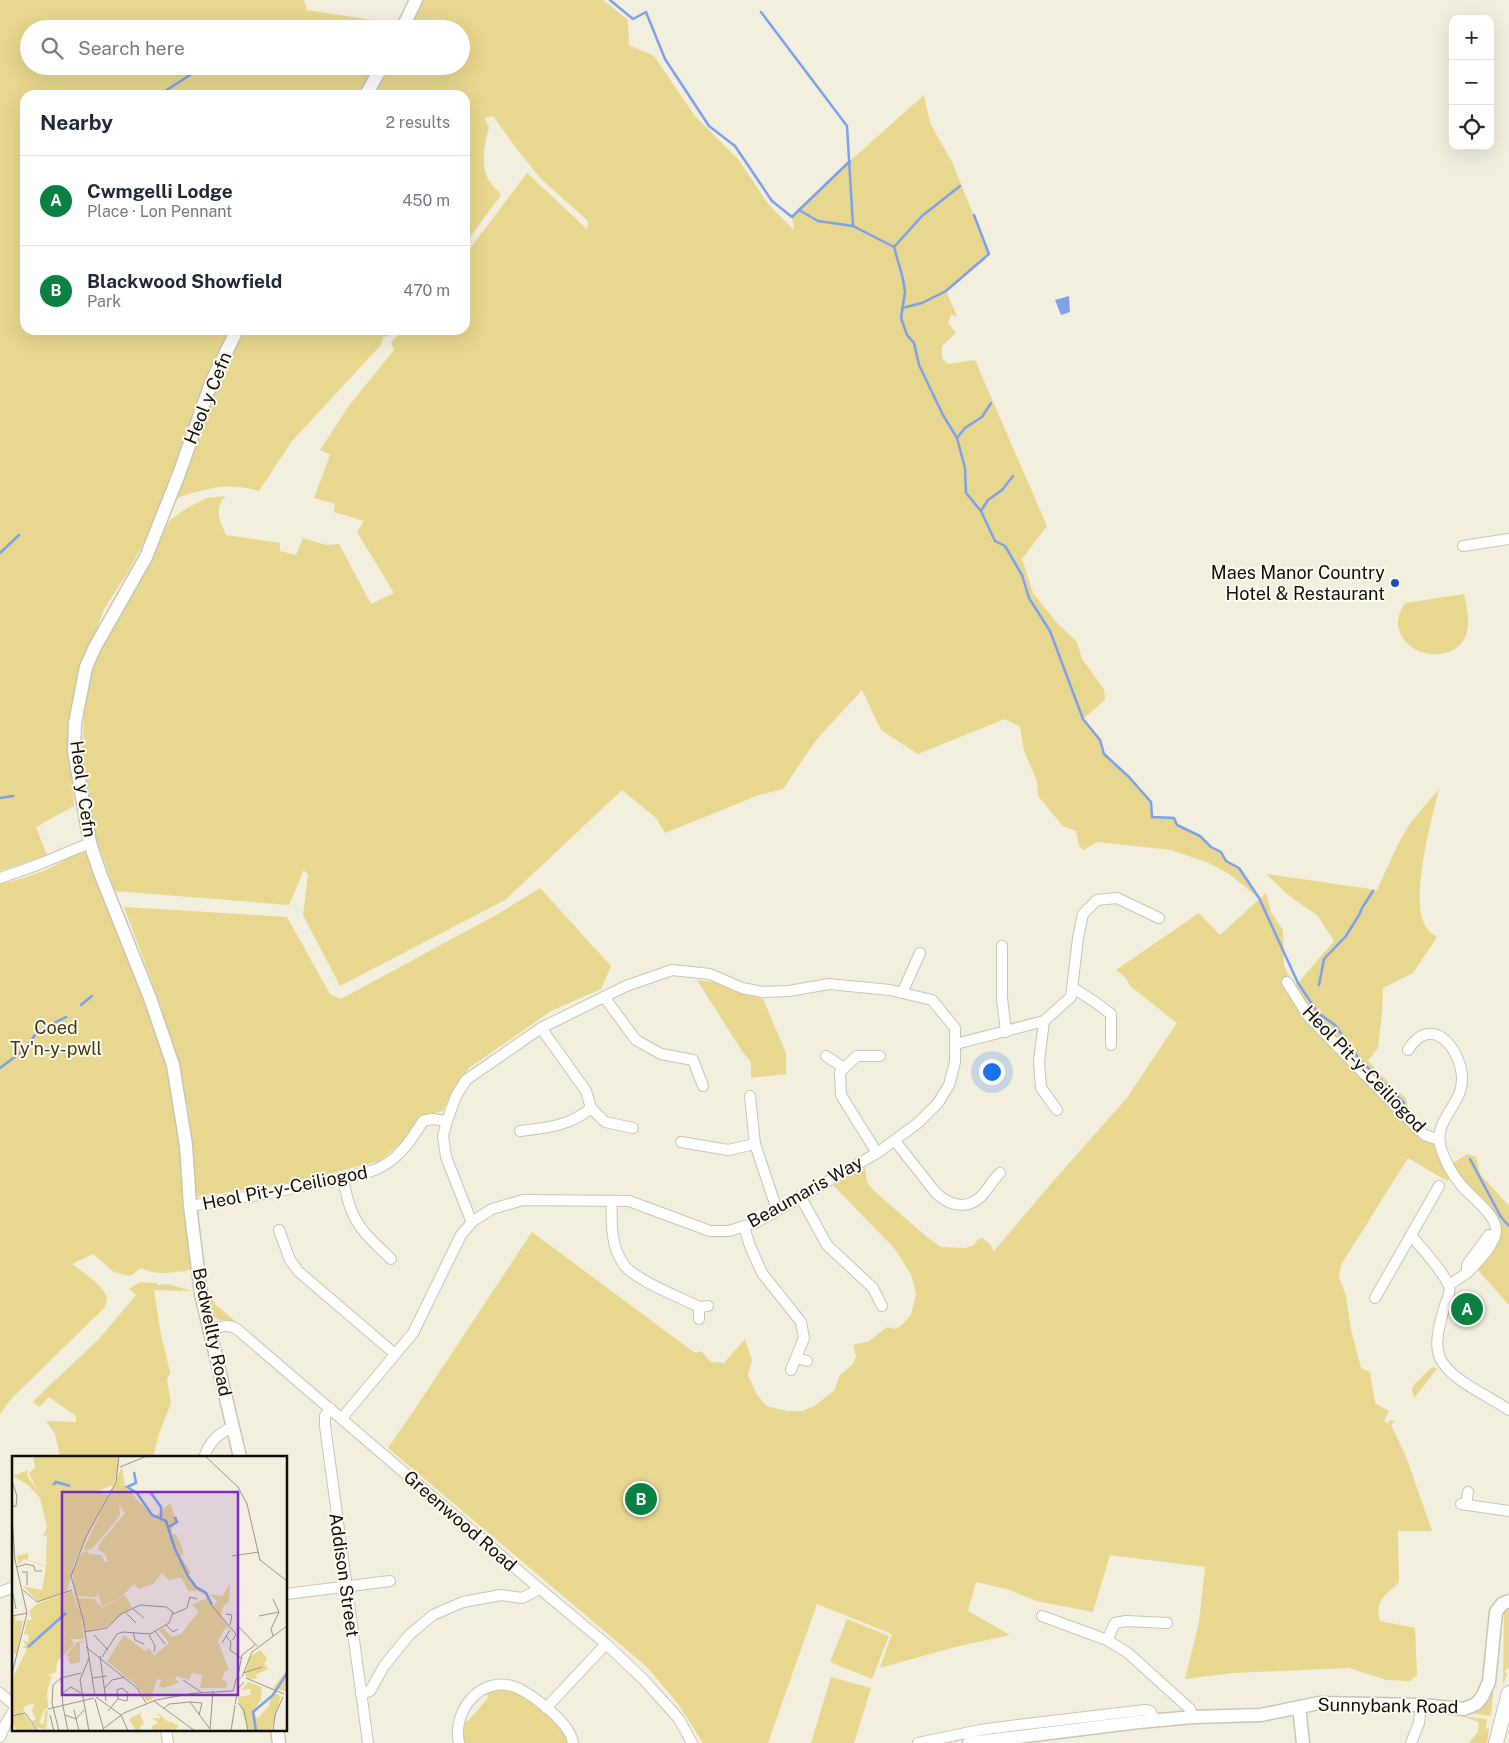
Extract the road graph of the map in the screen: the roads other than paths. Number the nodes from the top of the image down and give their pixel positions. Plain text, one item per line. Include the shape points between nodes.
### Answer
1 (416, 0) edge
2 (406, 20) edge
3 (377, 75) edge
4 (369, 90) edge
5 (235, 335) edge
6 (1509, 539) edge
7 (1463, 546) dead end
8 (90, 843) junction
9 (0, 878) edge
10 (1159, 918) dead end
11 (1002, 946) dead end
12 (920, 952) dead end
13 (1288, 982) dead end
14 (1072, 988) junction
15 (902, 993) junction
16 (604, 997) junction
17 (1044, 1021) junction
18 (541, 1028) junction
19 (1006, 1032) junction
20 (956, 1044) junction
21 (1111, 1045) dead end
22 (1408, 1050) dead end
23 (826, 1056) dead end
24 (880, 1056) dead end
25 (844, 1068) junction
26 (703, 1086) dead end
27 (750, 1096) dead end
28 (591, 1108) junction
29 (1057, 1110) dead end
30 (447, 1121) junction
31 (527, 1127) dead end
32 (633, 1128) dead end
33 (1439, 1140) junction
34 (895, 1141) junction
35 (681, 1142) dead end
36 (755, 1144) junction
37 (877, 1153) junction
38 (1000, 1173) dead end
39 (343, 1178) junction
40 (1439, 1186) dead end
41 (800, 1196) junction
42 (612, 1201) junction
43 (190, 1206) junction
44 (777, 1210) junction
45 (473, 1221) junction
46 (744, 1227) junction
47 (283, 1232) dead end
48 (1411, 1235) junction
49 (1489, 1235) dead end
50 (391, 1259) dead end
51 (1467, 1273) junction
52 (1449, 1285) junction
53 (1375, 1298) dead end
54 (882, 1306) dead end
55 (699, 1319) dead end
56 (209, 1330) junction
57 (395, 1354) junction
58 (791, 1370) dead end
59 (330, 1408) junction
60 (1509, 1410) edge
61 (342, 1418) junction
62 (232, 1427) junction
63 (204, 1456) edge
64 (240, 1456) edge
65 (1468, 1492) dead end
66 (1509, 1511) edge
67 (390, 1581) dead end
68 (346, 1586) junction
69 (12, 1588) edge
70 (540, 1590) junction
71 (0, 1592) edge
72 (288, 1594) edge
73 (1509, 1601) edge
74 (1042, 1616) dead end
75 (1167, 1623) dead end
76 (1107, 1640) junction
77 (606, 1644) junction
78 (0, 1692) edge
79 (361, 1694) junction
80 (1508, 1699) edge
81 (12, 1703) edge
82 (1420, 1705) junction
83 (546, 1708) junction
84 (1299, 1708) junction
85 (12, 1713) edge
86 (1193, 1717) junction
87 (1155, 1720) junction
88 (166, 1730) edge
89 (277, 1730) edge
90 (0, 1737) edge
91 (168, 1743) edge
92 (279, 1743) edge
93 (368, 1743) edge
94 (459, 1743) edge
95 (573, 1743) edge
96 (692, 1743) edge
97 (918, 1743) edge
98 (968, 1743) edge
99 (1303, 1743) edge
100 (1410, 1743) edge
101 (1496, 1743) edge

1 - 2 street
3 - 4 street
5 - 8 street, Heol y Cefn via 211,383 146,557 86,667 75,724 74,751
6 - 7 street
8 - 9 street
8 - 43 street, Heol y Cefn via 150,998 172,1065 186,1144
10 - 14 street via 1116,898 1098,900 1083,914
11 - 19 street
12 - 15 street
13 - 33 street, Heol Pit-y-Ceiliogod via 1309,1017 1418,1129
14 - 17 street via 1071,997
14 - 21 street via 1111,1014
15 - 16 street, Beaumaris Way via 829,984 764,992 742,988 710,974 672,970
15 - 20 street, Beaumaris Way via 932,1000 955,1028
16 - 18 street
16 - 26 street via 636,1040 661,1054 692,1060
17 - 19 street
17 - 29 street via 1039,1061 1041,1088
18 - 28 street via 586,1091
18 - 30 street via 466,1080
19 - 20 street
20 - 34 street, Beaumaris Way via 956,1062 950,1086 932,1110
22 - 33 street via 1422,1034 1431,1034 1448,1041 1458,1060 1461,1089 1458,1100 1442,1122
23 - 25 street
24 - 25 street via 857,1056
25 - 37 street via 840,1072 841,1094
27 - 36 street
28 - 31 street via 559,1126
28 - 32 street via 605,1122
30 - 39 street, Heol Pit-y-Ceiliogod via 423,1121 409,1144 384,1167
30 - 45 street via 443,1136 446,1157
33 - 51 street, Heol Pit-y-Ceiliogod via 1461,1186 1492,1217 1496,1229 1488,1249
34 - 37 street, Beaumaris Way
34 - 38 street via 936,1194 951,1204 970,1203 985,1192 989,1178
35 - 36 street via 728,1150
36 - 44 street
37 - 41 street, Beaumaris Way
39 - 43 street, Heol Pit-y-Ceiliogod
39 - 50 street via 355,1219
40 - 48 street
41 - 44 street, Beaumaris Way
41 - 54 street via 827,1245 873,1288
42 - 45 street, Beaumaris Way via 523,1200 492,1210
42 - 46 street, Beaumaris Way via 629,1201 710,1231
42 - 55 street via 614,1242 625,1267 635,1275 704,1307
43 - 56 street, Bedwellty Road
44 - 46 street, Beaumaris Way
45 - 57 street, Beaumaris Way via 461,1235 416,1328
46 - 58 street via 762,1273 801,1322 804,1338 802,1359
47 - 57 street via 290,1260 299,1272
48 - 52 street
48 - 53 street
49 - 51 street via 1467,1265
51 - 52 street, Heol Pit-y-Ceiliogod
52 - 60 street via 1438,1343 1440,1359 1456,1377
56 - 59 street, Greenwood Road via 232,1326
56 - 62 street, Bedwellty Road
57 - 61 street, Beaumaris Way
59 - 61 street, Greenwood Road
59 - 68 street, Addison Street via 324,1426
61 - 70 street, Greenwood Road
62 - 63 street via 214,1438
62 - 64 street, Bedwellty Road
65 - 66 street via 1463,1505
67 - 68 street
68 - 72 street
68 - 79 street, Addison Street
69 - 71 street
70 - 77 street, Greenwood Road
70 - 79 street via 522,1598 500,1595 463,1602 433,1615 409,1635 384,1666 370,1691
73 - 82 street, Sunnybank Road via 1496,1612 1489,1682 1482,1697 1476,1704 1464,1708
74 - 76 street
75 - 76 street via 1115,1623
76 - 86 street via 1128,1653 1174,1694 1190,1709
77 - 83 street
77 - 96 street, Greenwood Road via 673,1712
78 - 81 street
79 - 93 street, Addison Street
80 - 101 main road
82 - 84 street, Sunnybank Road via 1331,1702
82 - 100 street via 1419,1723
83 - 94 street via 513,1686 483,1689 471,1698 461,1713 457,1727
83 - 95 street via 565,1726
84 - 86 street, Sunnybank Road via 1260,1715
84 - 99 street
85 - 90 street
86 - 87 street, Sunnybank Road
87 - 97 street, Sunnybank Road via 1150,1711 1145,1710 980,1730
87 - 98 street, Sunnybank Road
88 - 91 street
89 - 92 street

